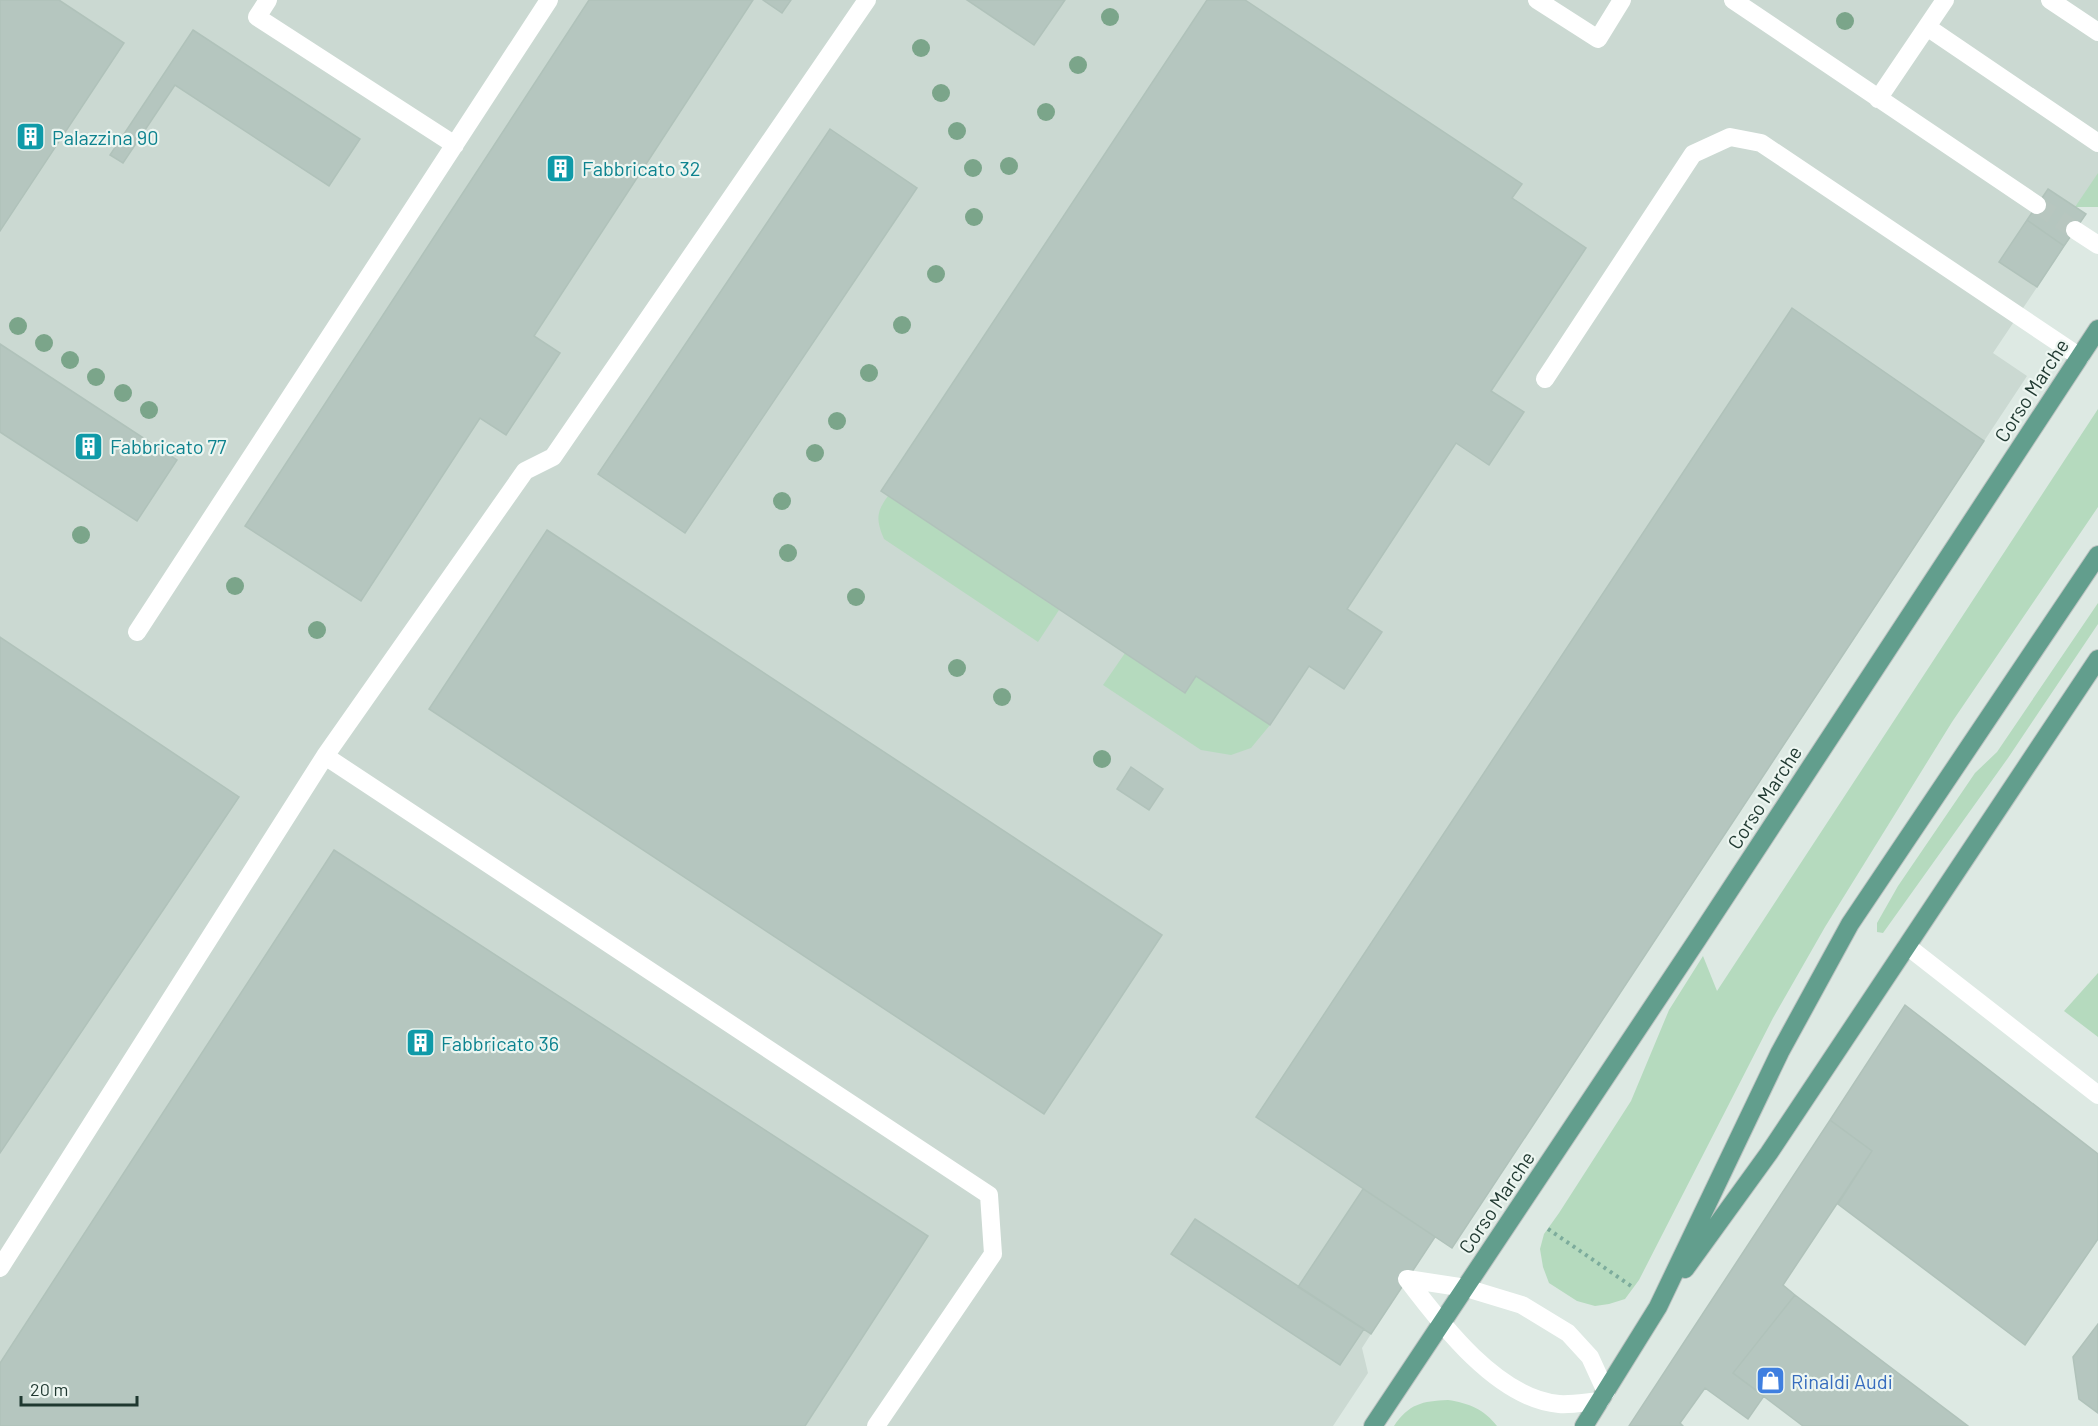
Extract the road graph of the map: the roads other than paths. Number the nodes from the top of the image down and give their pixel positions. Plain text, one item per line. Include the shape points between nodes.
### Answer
1 (268, 0) edge
2 (549, 0) edge
3 (867, 0) edge
4 (1537, 0) edge
5 (1622, 0) edge
6 (1733, 0) edge
7 (1945, 0) edge
8 (2050, 0) edge
9 (1926, 27) junction
10 (2098, 32) edge
11 (1878, 99) junction
12 (2098, 143) edge
13 (455, 145) junction
14 (2037, 205) tunnel mouth
15 (2075, 230) tunnel mouth
16 (2098, 245) edge
17 (2098, 329) edge
18 (2080, 357) junction
19 (1545, 379) dead end
20 (2098, 555) edge
21 (137, 632) dead end
22 (2098, 660) edge
23 (325, 756) junction
24 (1907, 946) junction
25 (2098, 1095) edge
26 (0, 1268) edge
27 (1466, 1288) junction
28 (1658, 1307) junction
29 (1441, 1324) junction
30 (1603, 1397) junction
31 (876, 1426) edge
32 (1373, 1426) edge
33 (1584, 1426) edge

1 - 13 street via 257,17
2 - 13 street
3 - 23 street via 553,457 525,471
4 - 5 street via 1598,39
6 - 11 street
7 - 9 street
8 - 10 street
9 - 11 street
9 - 12 street
11 - 14 street
13 - 21 street
15 - 16 street
17 - 18 main road, Corso Marche
18 - 19 street via 1761,143 1730,138 1693,154
18 - 27 main road, Corso Marche
20 - 28 main road via 1850,924 1780,1052
22 - 24 main road
23 - 26 street
23 - 31 street via 989,1195 993,1254
24 - 25 street
24 - 28 main road via 1769,1153
27 - 29 main road, Corso Marche
27 - 29 street via 1407,1279
27 - 30 street via 1522,1305 1568,1333 1590,1358
28 - 30 main road
29 - 30 street via 1484,1368 1527,1397 1560,1405
29 - 32 main road, Corso Marche
30 - 33 main road

